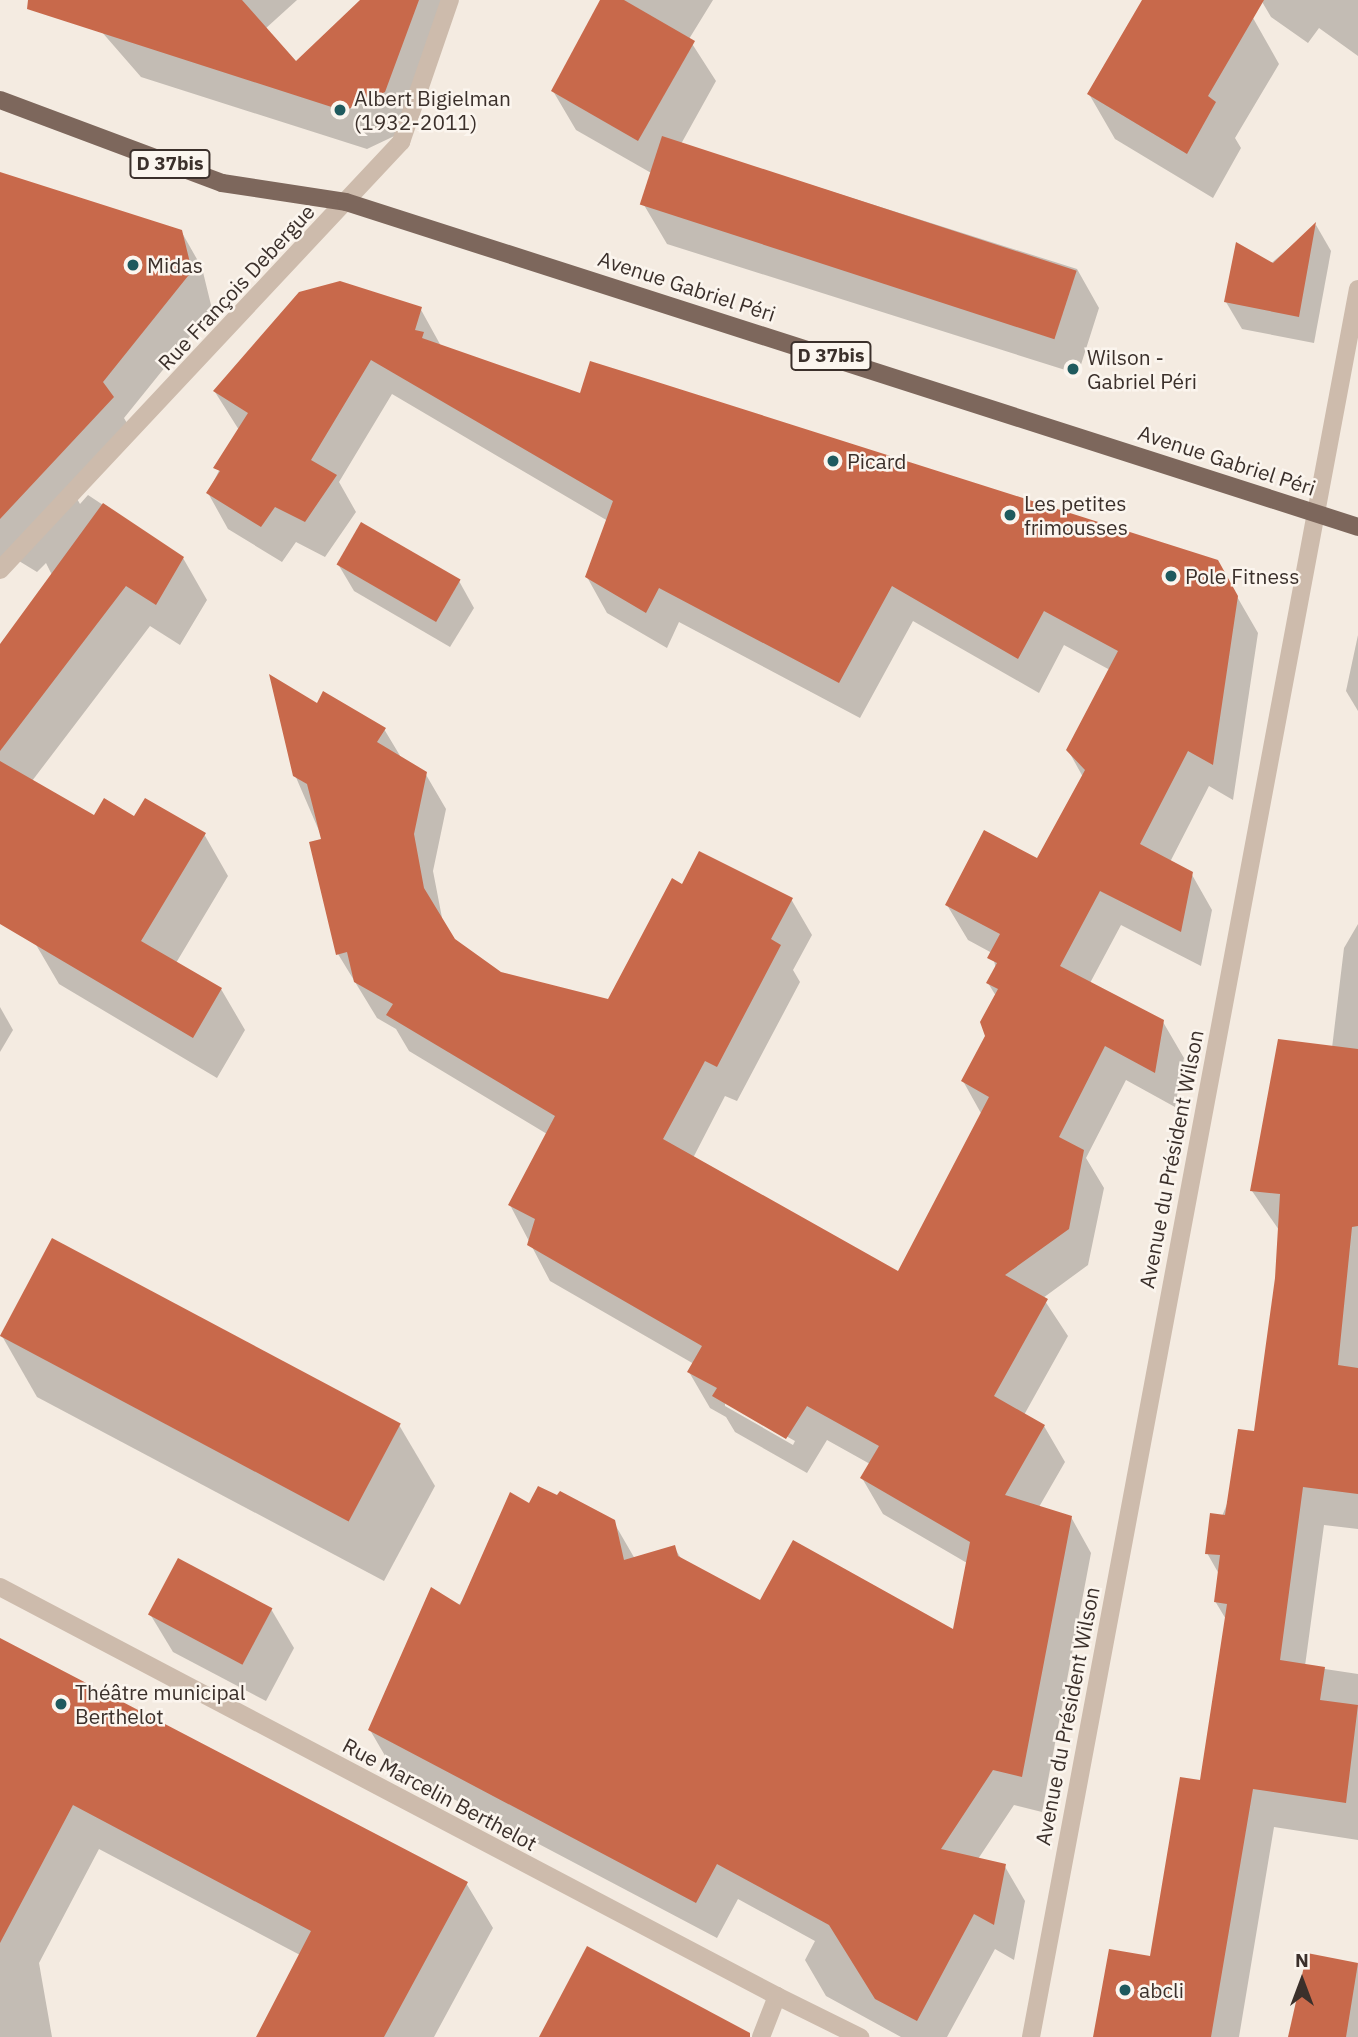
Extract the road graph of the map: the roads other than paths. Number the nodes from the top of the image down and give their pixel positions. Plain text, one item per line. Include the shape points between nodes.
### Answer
1 (450, 0) edge
2 (0, 100) edge
3 (346, 202) junction
4 (1358, 289) edge
5 (1316, 513) junction
6 (1358, 527) edge
7 (0, 570) edge
8 (0, 1587) edge
9 (777, 1996) junction
10 (761, 2037) edge
11 (860, 2037) edge
12 (1031, 2037) edge

1 - 3 street, Rue François Debergue via 401,142
2 - 3 main road, Avenue Gabriel Péri / D 37bis via 222,183
3 - 5 main road, Avenue Gabriel Péri / D 37bis
3 - 7 street, Rue François Debergue
4 - 5 street, Avenue du Président Wilson
5 - 6 main road, Avenue Gabriel Péri / D 37bis
5 - 12 street, Avenue du Président Wilson
8 - 9 street, Rue Marcelin Berthelot
9 - 10 street
9 - 11 street, Rue Marcelin Berthelot

